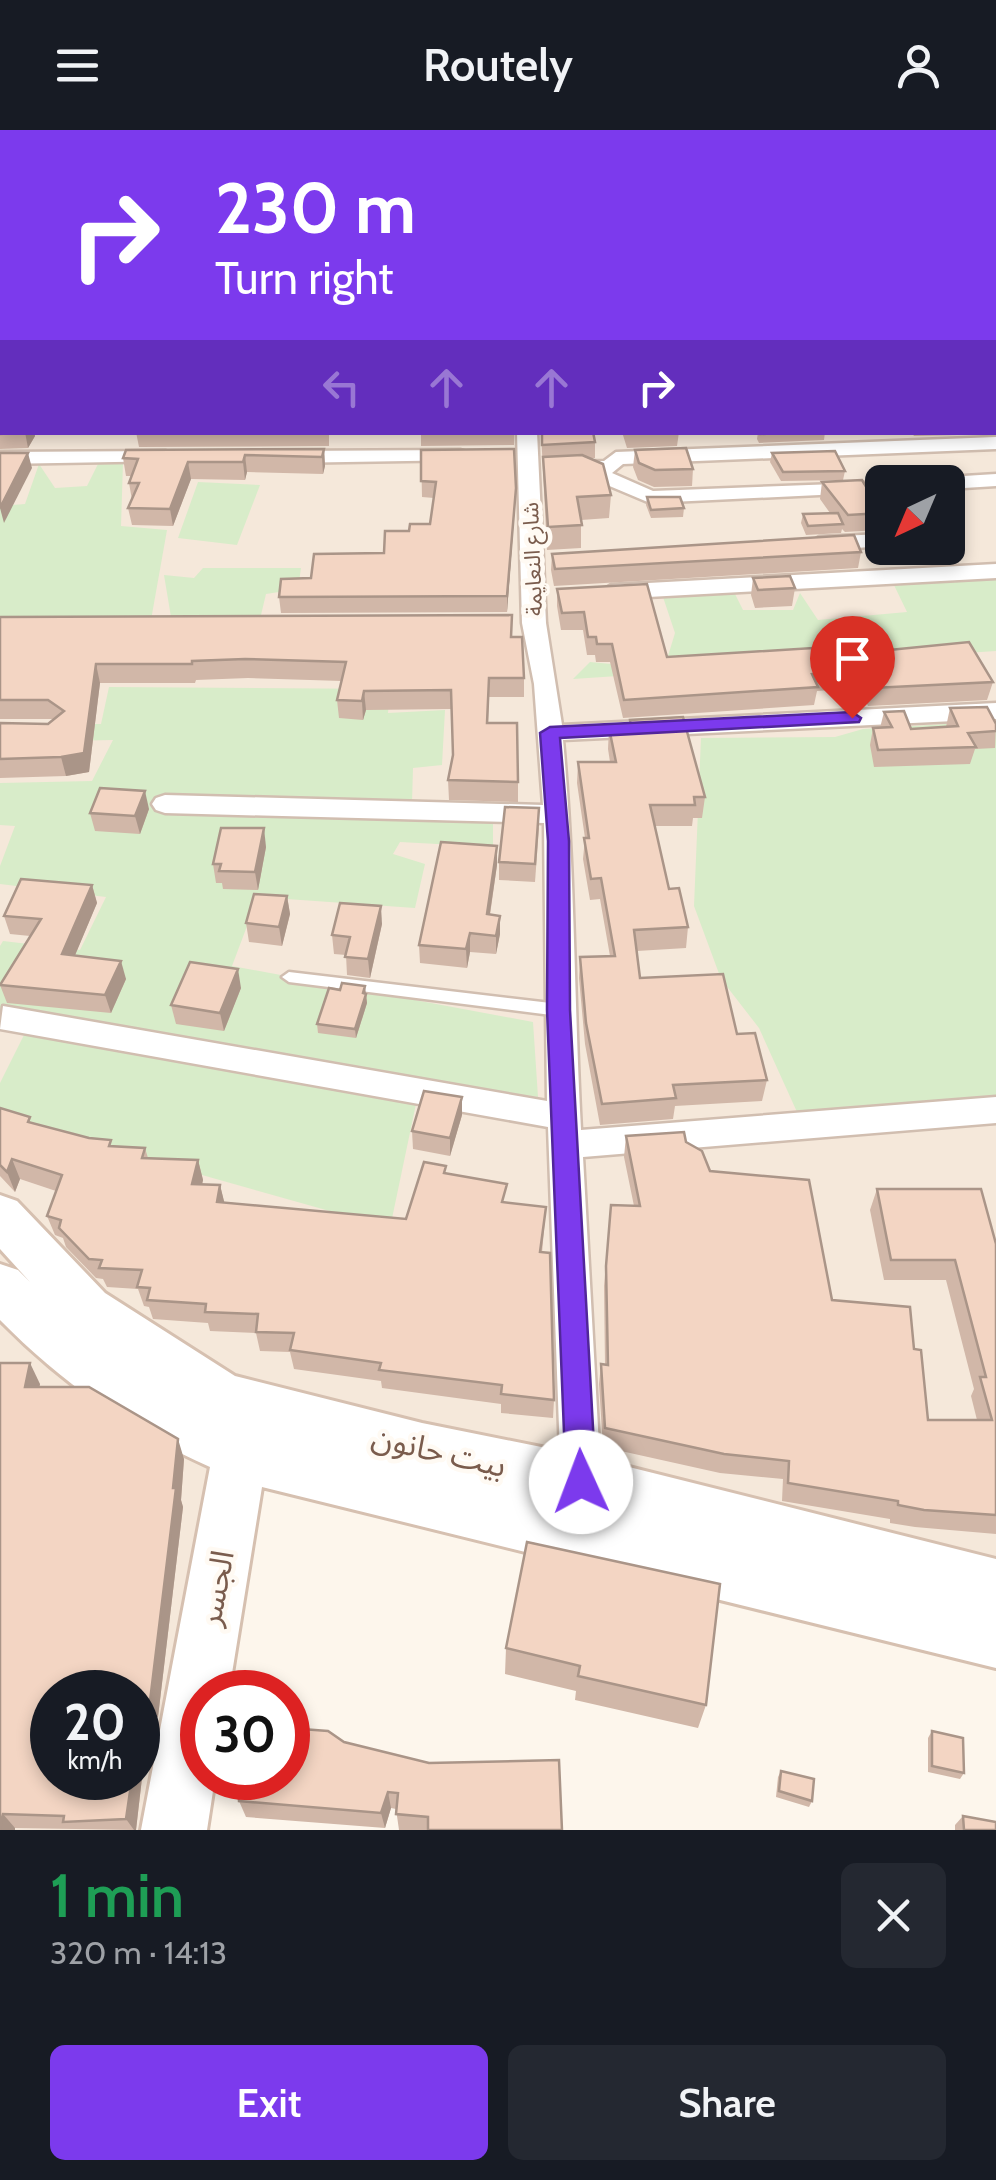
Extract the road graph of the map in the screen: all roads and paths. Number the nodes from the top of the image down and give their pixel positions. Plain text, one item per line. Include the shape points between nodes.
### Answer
1 (0, 130) edge
2 (127, 130) edge
3 (996, 443) edge
4 (516, 454) edge
5 (182, 457) edge
6 (258, 457) edge
7 (0, 458) edge
8 (585, 468) junction
9 (996, 480) edge
10 (965, 481) edge
11 (865, 487) edge
12 (865, 541) edge
13 (804, 545) edge
14 (965, 556) edge
15 (989, 571) edge
16 (592, 593) edge
17 (996, 711) edge
18 (550, 733) junction
19 (165, 804) dead end
20 (557, 815) junction
21 (289, 976) dead end
22 (558, 1010) junction
23 (3, 1018) dead end
24 (996, 1110) edge
25 (565, 1131) junction
26 (0, 1214) edge
27 (0, 1286) edge
28 (245, 1429) junction
29 (581, 1482) junction
30 (996, 1588) edge
31 (996, 1638) edge
32 (174, 1830) edge

1 - 2 street
3 - 8 street via 616,458 611,467
4 - 6 street
4 - 8 street
4 - 18 street, شارع النعايمة via 543,597 524,623 546,684
5 - 7 street
8 - 11 street via 650,497
9 - 10 street
12 - 13 street
14 - 15 street
15 - 16 street
17 - 18 street
18 - 20 street, شارع النعايمة
19 - 20 street
20 - 22 street, شارع النعايمة
21 - 22 lane
22 - 25 street, شارع النعايمة
23 - 25 street
24 - 25 street
25 - 29 street, شارع النعايمة
26 - 28 main road, بيت حانون via 87,1309 222,1398
27 - 28 main road, بيت حانون via 106,1379 200,1435
28 - 29 main road, بيت حانون via 422,1449
28 - 31 main road, بيت حانون via 311,1474
28 - 32 main road, الجسر
29 - 30 main road, بيت حانون

